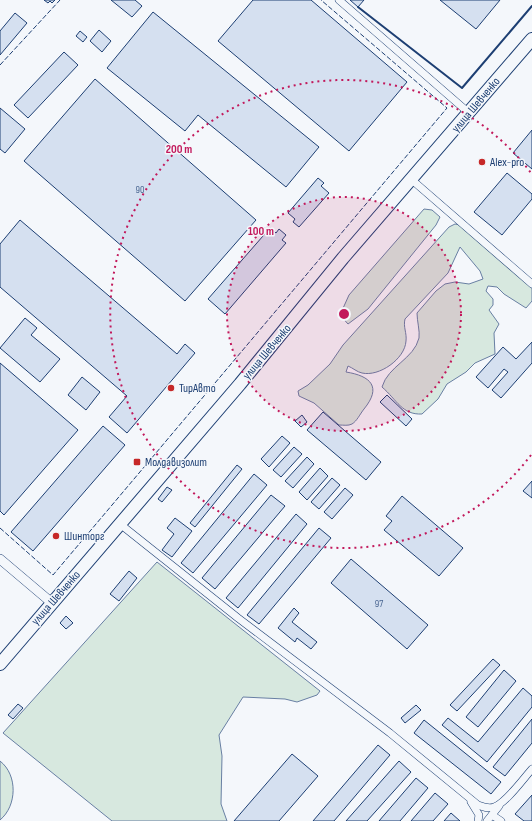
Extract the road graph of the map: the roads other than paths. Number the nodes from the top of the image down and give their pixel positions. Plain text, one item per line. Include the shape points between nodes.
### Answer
1 (339, 0) edge
2 (532, 39) edge
3 (469, 112) junction
4 (412, 180) junction
5 (532, 284) edge
6 (120, 524) junction
7 (0, 559) edge
8 (52, 604) junction
9 (0, 664) edge
10 (532, 769) edge
11 (470, 801) junction
12 (503, 801) junction
13 (492, 815) junction
14 (478, 821) edge
15 (487, 821) edge
16 (501, 821) edge

1 - 3 street
2 - 3 highway, улица Шевченко
3 - 4 highway, улица Шевченко
4 - 5 street
4 - 6 highway, улица Шевченко via 343,258 282,334
6 - 8 highway, улица Шевченко
6 - 11 street via 244,623 390,733
7 - 8 street
8 - 9 highway, улица Шевченко
10 - 12 street
11 - 12 street via 486,808 495,807
11 - 14 street via 479,816
12 - 13 street
13 - 15 street
13 - 16 street

